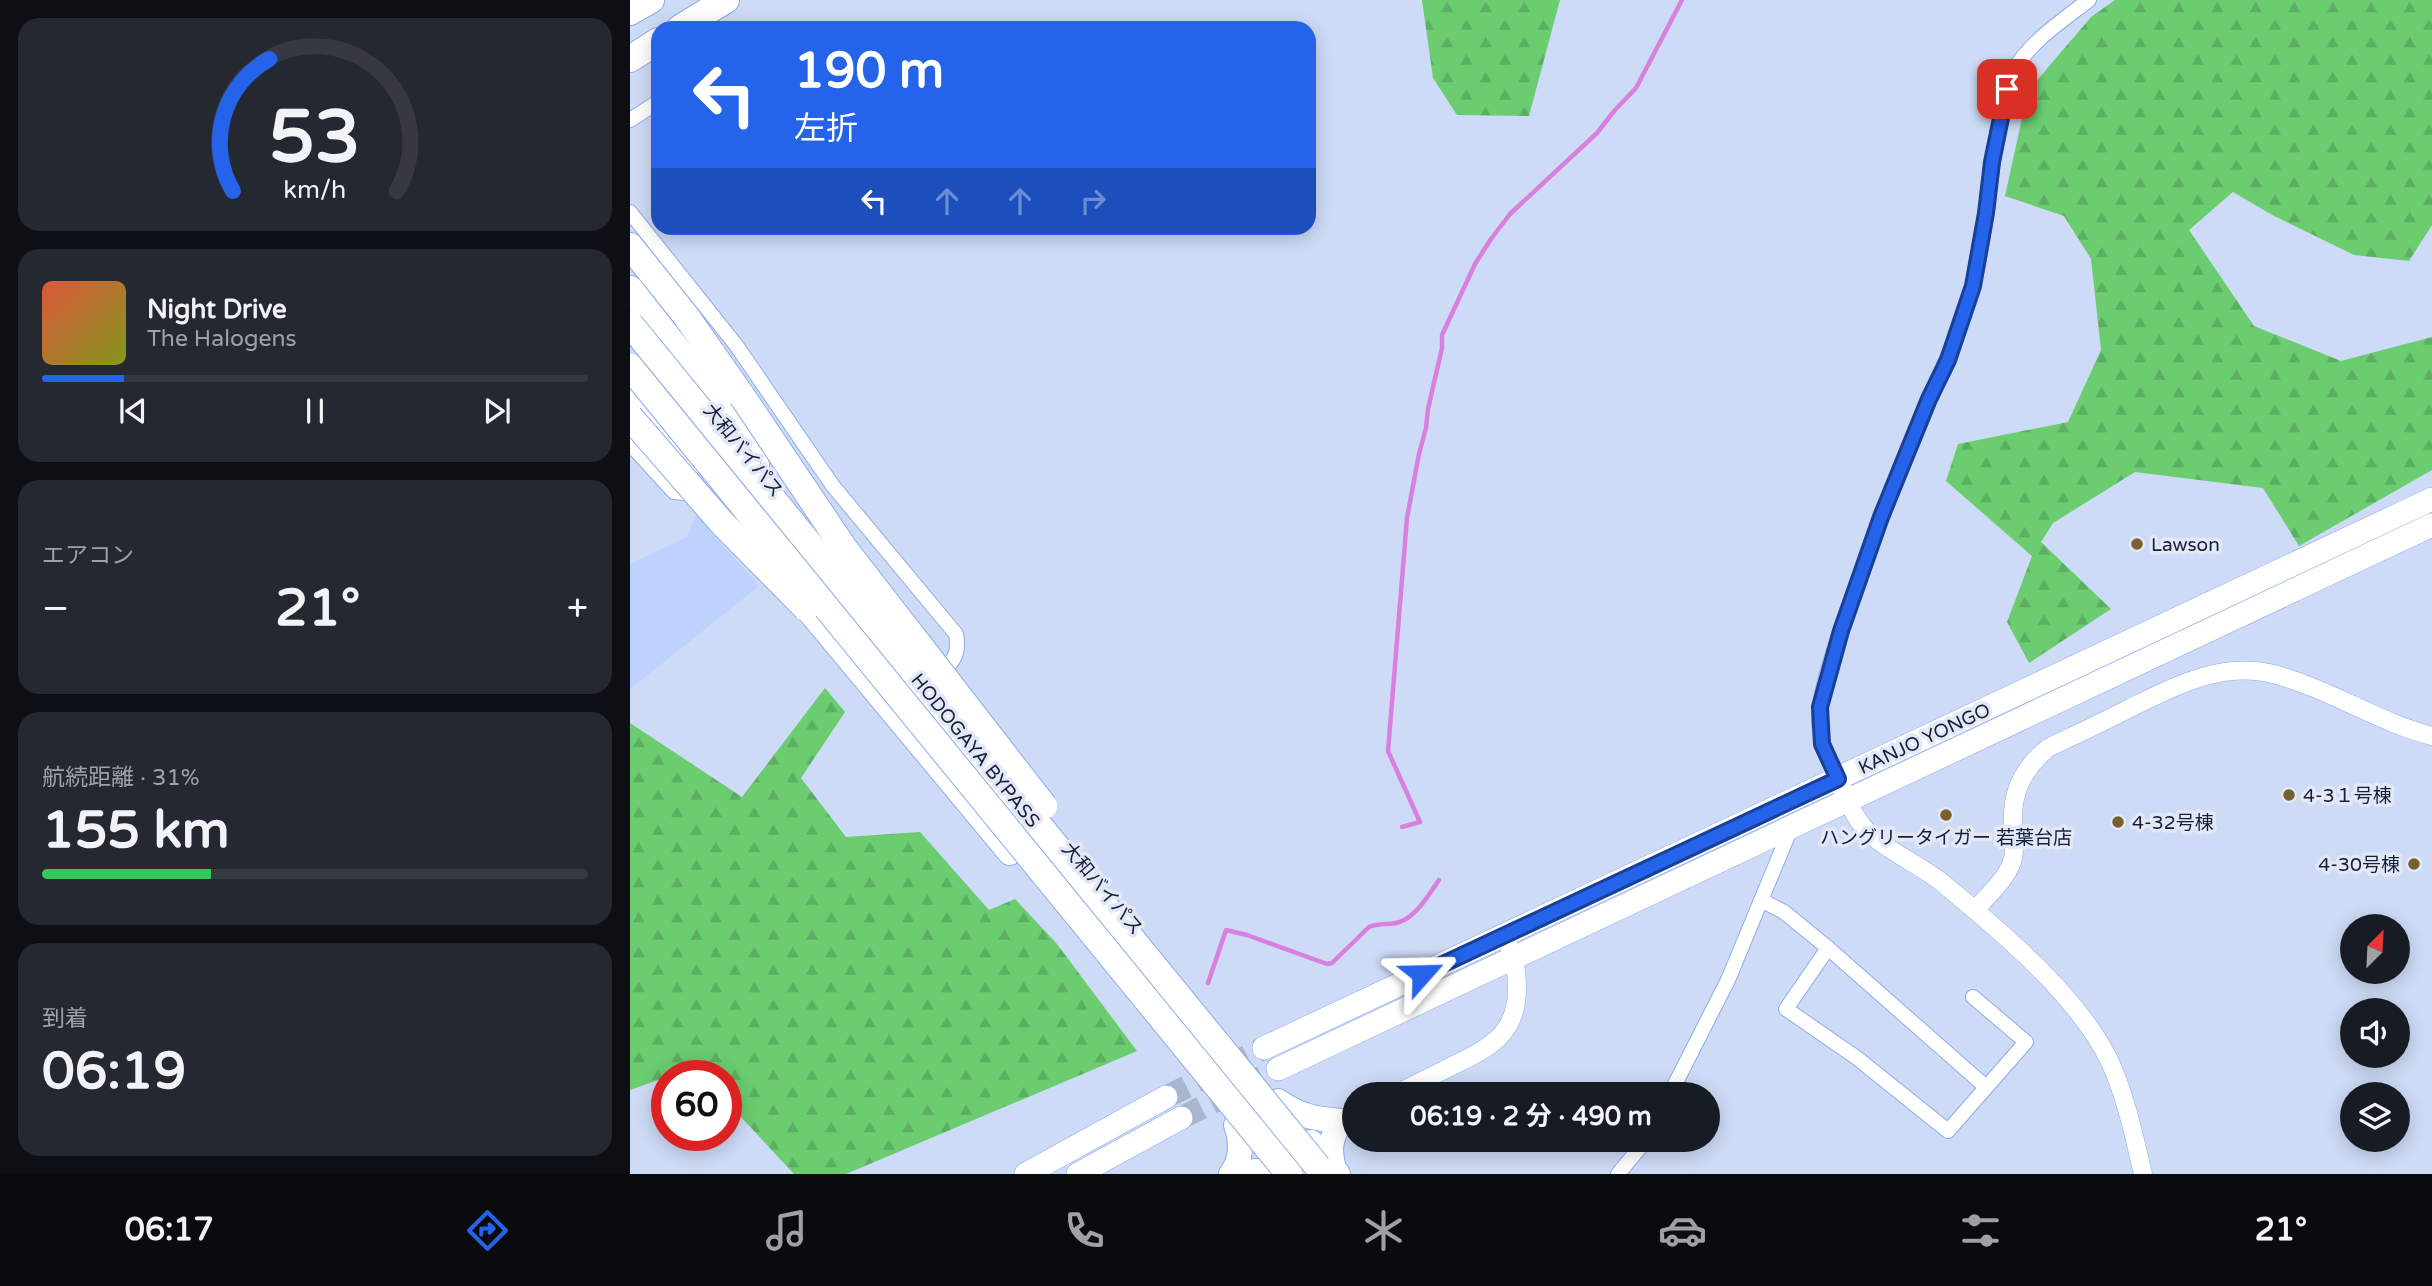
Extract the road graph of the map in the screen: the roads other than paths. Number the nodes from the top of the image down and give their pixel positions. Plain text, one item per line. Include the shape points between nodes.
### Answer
1 (651, 0) edge
2 (726, 0) edge
3 (2089, 0) edge
4 (630, 12) edge
5 (692, 21) edge
6 (651, 46) edge
7 (630, 59) edge
8 (651, 106) edge
9 (630, 120) edge
10 (630, 212) edge
11 (630, 246) edge
12 (630, 289) edge
13 (630, 310) edge
14 (630, 324) edge
15 (630, 367) edge
16 (630, 393) edge
17 (630, 416) edge
18 (630, 444) edge
19 (757, 466) junction
20 (700, 481) junction
21 (2432, 499) edge
22 (2432, 525) edge
23 (932, 682) junction
24 (914, 717) junction
25 (2432, 736) edge
26 (1838, 779) junction
27 (1848, 801) junction
28 (1791, 828) junction
29 (1761, 900) junction
30 (1975, 910) junction
31 (1504, 935) junction
32 (1828, 948) junction
33 (1514, 958) junction
34 (1973, 997) dead end
35 (1264, 1048) tunnel mouth
36 (1279, 1069) tunnel mouth
37 (1420, 1082) edge
38 (1676, 1082) edge
39 (1986, 1087) junction
40 (1166, 1097) tunnel mouth
41 (1278, 1101) junction
42 (1342, 1117) edge
43 (1181, 1118) tunnel mouth
44 (1236, 1125) junction
45 (1342, 1126) edge
46 (1636, 1152) edge
47 (1328, 1171) edge
48 (1026, 1174) edge
49 (1078, 1174) edge
50 (1232, 1174) edge
51 (1269, 1174) edge
52 (1276, 1174) edge
53 (1289, 1174) edge
54 (1618, 1174) edge
55 (2143, 1174) edge

1 - 4 highway
2 - 5 highway
3 - 26 street via 2046,33 2011,74 1973,286 1948,360 1881,517 1820,707 1822,744
6 - 7 highway
8 - 9 street
10 - 23 street via 736,345 833,486 956,634 959,649 953,663
11 - 47 highway, bridge via 686,316 844,548
12 - 19 highway via 700,378
13 - 19 highway, 大和バイパス
14 - 47 highway, HODOGAYA BYPASS, bridge
15 - 24 highway, HODOGAYA BYPASS, bridge
16 - 20 highway
17 - 24 highway, bridge via 722,523
18 - 20 street via 674,492 684,493
19 - 23 highway, 大和バイパス
20 - 44 highway
21 - 26 main road, KANJO YONGO
22 - 27 main road, KANJO YONGO
23 - 41 highway, 大和バイパス
24 - 53 highway, HODOGAYA BYPASS, bridge
25 - 30 street via 2277,675 2252,670 2205,675 2177,685 2048,748 2035,759 2016,793 2011,864
26 - 27 street
26 - 31 main road, KANJO YONGO
27 - 28 main road, KANJO YONGO
27 - 30 street via 1873,837 1922,867
28 - 29 street
28 - 33 main road, KANJO YONGO
29 - 32 street via 1784,912
29 - 38 street via 1728,980
30 - 55 street via 2070,1002 2093,1033 2120,1088
31 - 33 street
31 - 35 main road, KANJO YONGO
32 - 39 street
32 - 39 street via 1786,1009 1857,1058 1948,1131
33 - 36 main road, KANJO YONGO
33 - 37 street via 1517,999 1503,1035 1482,1051
34 - 39 street via 2026,1042
40 - 48 main road
41 - 42 highway via 1309,1118
41 - 47 highway, 大和バイパス
43 - 49 main road
44 - 50 highway via 1240,1154
44 - 52 highway
45 - 47 highway via 1330,1143
46 - 54 street
50 - 51 highway

